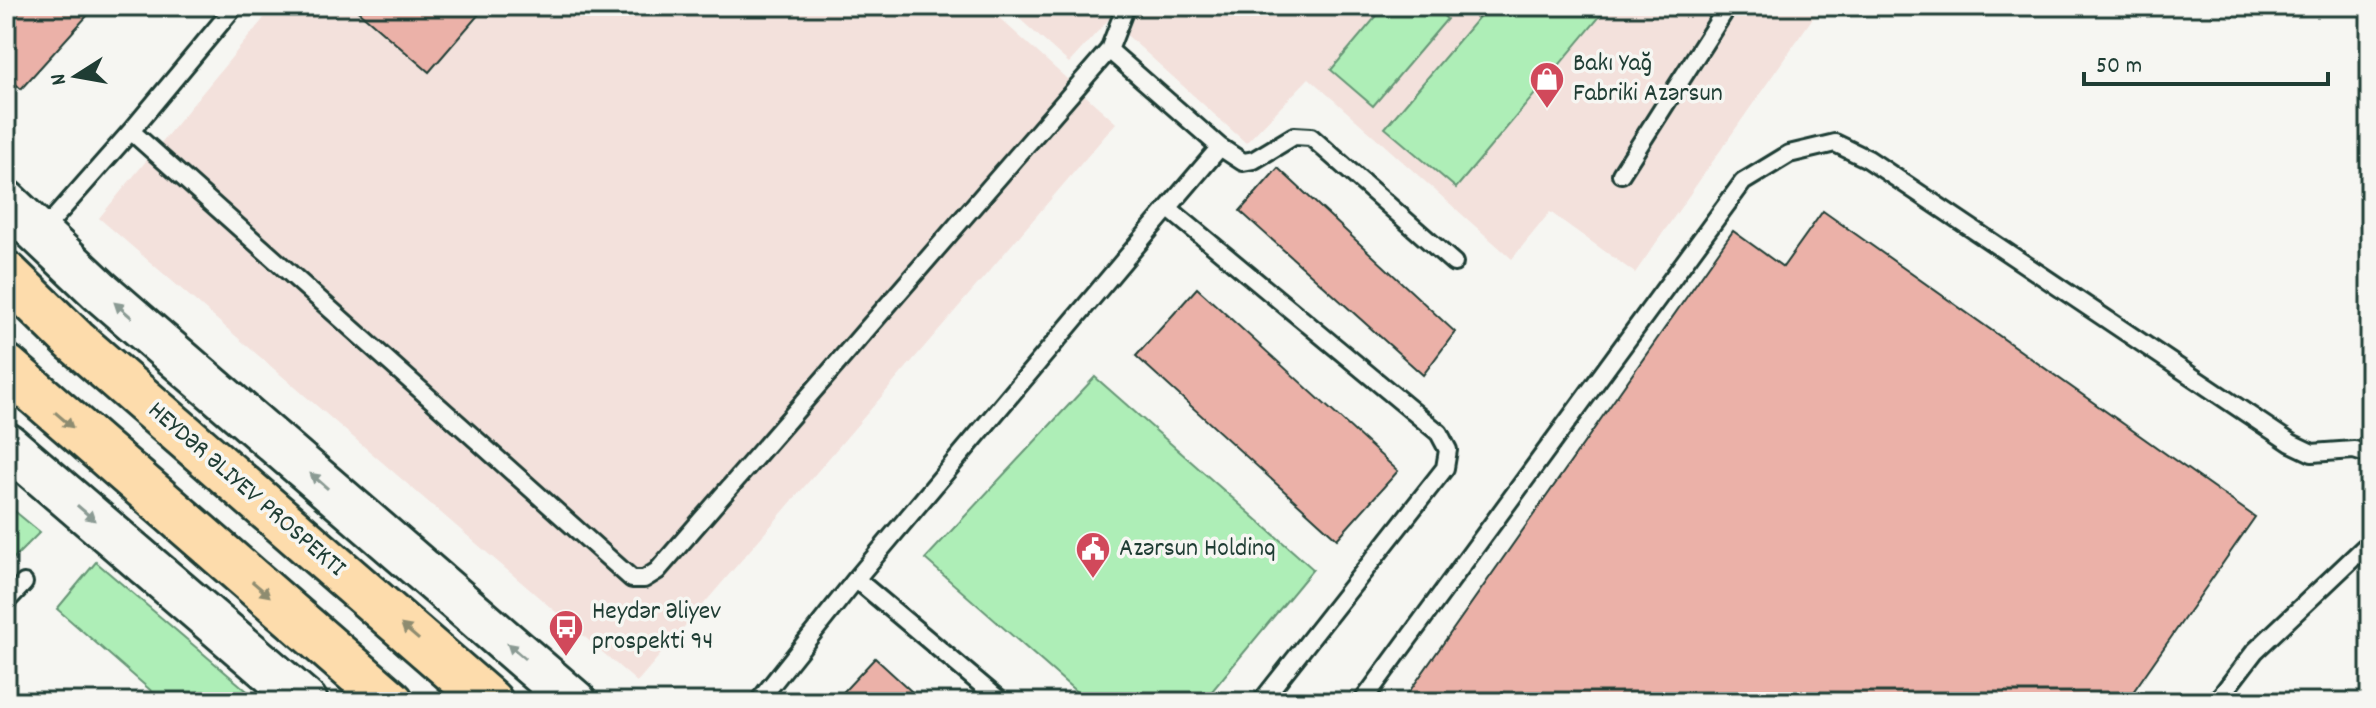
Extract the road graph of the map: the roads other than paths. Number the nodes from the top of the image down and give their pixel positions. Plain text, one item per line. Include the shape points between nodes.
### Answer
1 (235, 6) edge
2 (1126, 6) edge
3 (1728, 6) edge
4 (1109, 50) junction
5 (131, 131) junction
6 (1220, 147) junction
7 (1621, 174) dead end
8 (6, 202) edge
9 (1168, 208) junction
10 (40, 234) junction
11 (1454, 263) dead end
12 (6, 274) edge
13 (6, 367) edge
14 (6, 444) edge
15 (2370, 455) edge
16 (2370, 542) edge
17 (856, 579) junction
18 (24, 583) dead end
19 (6, 602) edge
20 (306, 702) edge
21 (391, 702) edge
22 (490, 702) edge
23 (575, 702) edge
24 (758, 702) edge
25 (1002, 702) edge
26 (1261, 702) edge
27 (1362, 702) edge
28 (2216, 702) edge

1 - 5 lane
2 - 4 lane
3 - 7 lane
4 - 5 lane via 657,571 644,579 632,579
4 - 6 lane
5 - 10 lane
6 - 9 lane
6 - 11 lane via 1243,162 1294,136 1311,137
8 - 10 main road
9 - 17 lane
9 - 26 lane via 1439,433 1448,450 1445,468
23 -> 10 main road
22 -> 12 highway, HEYDƏR ƏLIYEV PROSPEKTI via 75,341
13 -> 21 highway
14 -> 20 main road
15 - 27 lane via 2354,450 2312,453 2291,443 1868,159 1835,143 1789,154 1743,182
16 - 28 lane via 2255,651
17 - 24 lane
17 - 25 lane
18 - 19 lane

